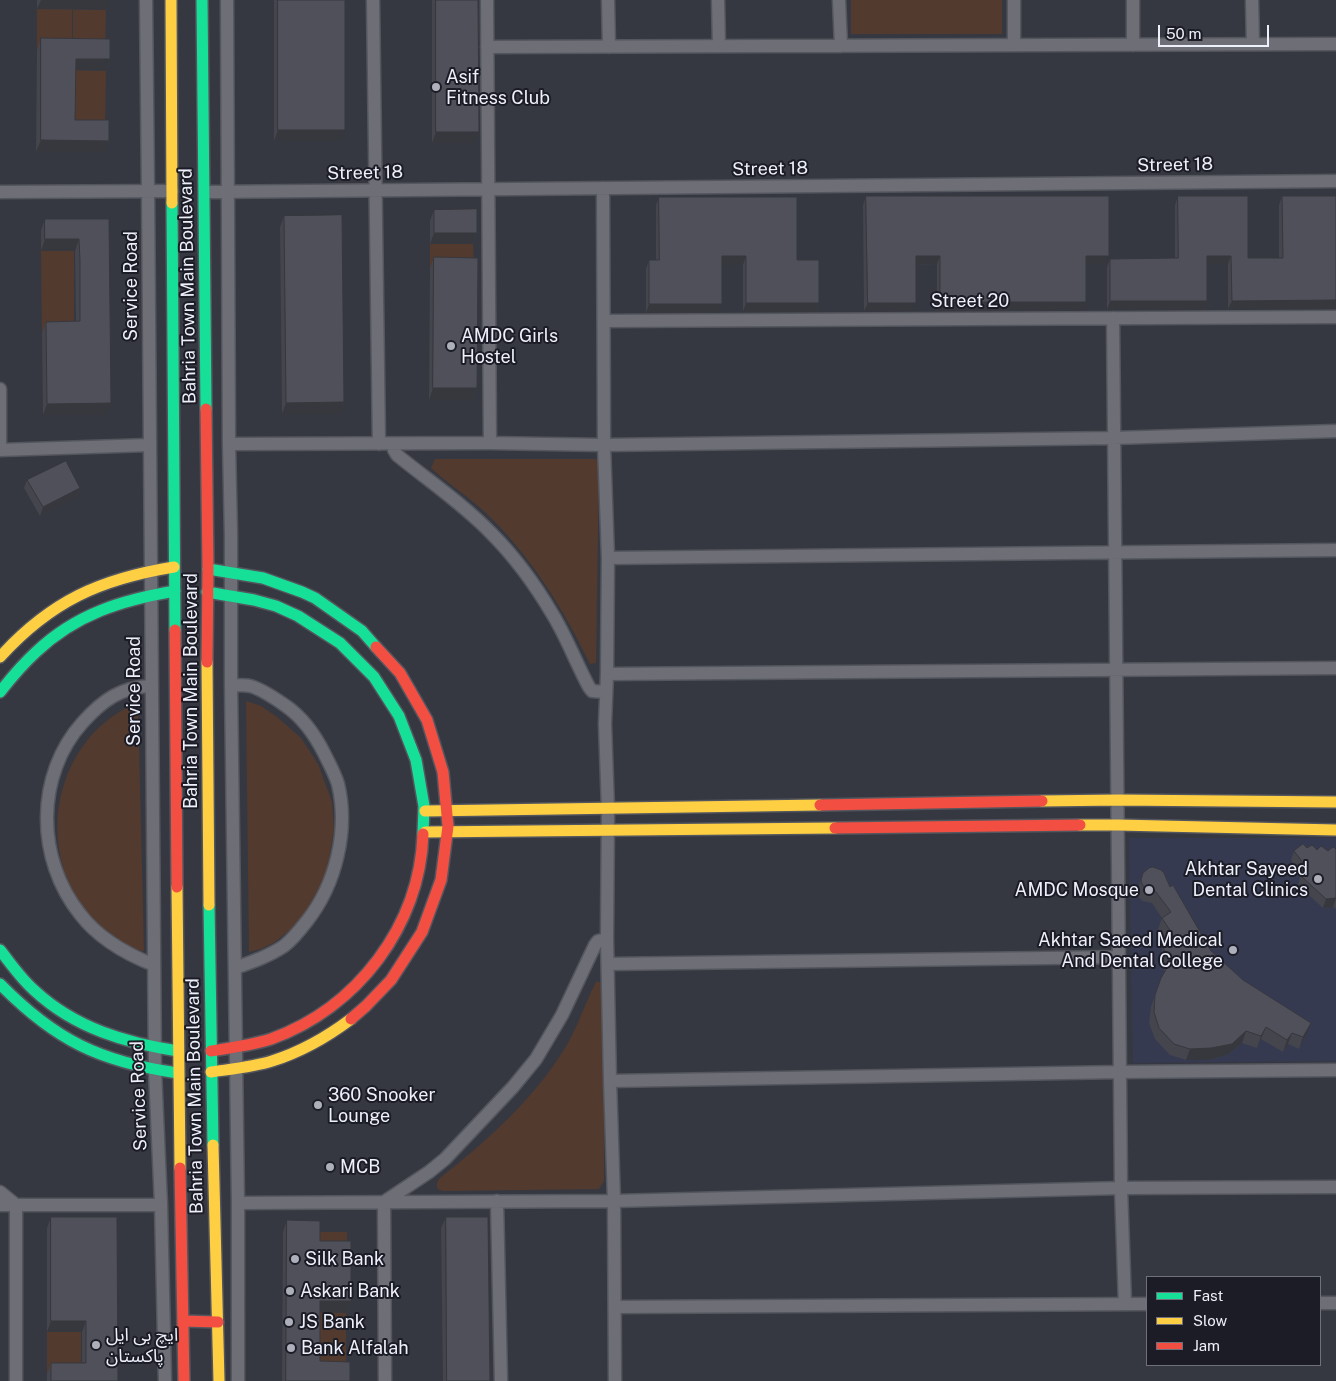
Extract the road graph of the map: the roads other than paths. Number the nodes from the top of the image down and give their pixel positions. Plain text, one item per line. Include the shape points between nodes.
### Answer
1 (146, 0) edge
2 (171, 0) edge
3 (202, 0) edge
4 (227, 0) edge
5 (373, 0) edge
6 (487, 0) edge
7 (608, 0) edge
8 (718, 0) edge
9 (839, 0) edge
10 (1014, 0) edge
11 (1133, 0) edge
12 (1252, 0) edge
13 (1134, 44) junction
14 (1253, 44) junction
15 (1336, 44) edge
16 (1014, 45) junction
17 (719, 46) junction
18 (840, 46) junction
19 (487, 47) junction
20 (609, 47) junction
21 (1336, 181) edge
22 (603, 188) junction
23 (488, 189) junction
24 (376, 190) junction
25 (148, 191) junction
26 (172, 191) junction
27 (0, 192) edge
28 (205, 192) junction
29 (227, 192) junction
30 (1336, 317) edge
31 (1113, 318) junction
32 (604, 321) junction
33 (0, 390) edge
34 (1336, 431) edge
35 (1114, 438) junction
36 (490, 443) junction
37 (229, 444) junction
38 (378, 444) junction
39 (393, 444) junction
40 (604, 445) junction
41 (149, 446) junction
42 (0, 450) edge
43 (1336, 550) edge
44 (1116, 553) junction
45 (608, 558) junction
46 (174, 568) junction
47 (208, 569) junction
48 (151, 570) junction
49 (231, 571) junction
50 (175, 591) junction
51 (207, 592) junction
52 (151, 594) junction
53 (231, 594) junction
54 (0, 657) edge
55 (1336, 668) edge
56 (1117, 670) junction
57 (607, 674) junction
58 (231, 685) junction
59 (151, 686) junction
60 (0, 692) edge
61 (606, 692) junction
62 (1118, 800) junction
63 (1336, 802) edge
64 (608, 809) junction
65 (448, 810) junction
66 (425, 811) junction
67 (1118, 826) junction
68 (607, 830) junction
69 (1336, 830) edge
70 (425, 832) junction
71 (448, 832) junction
72 (607, 939) junction
73 (0, 950) edge
74 (1119, 957) junction
75 (608, 964) junction
76 (154, 965) junction
77 (236, 968) junction
78 (0, 984) edge
79 (236, 1048) junction
80 (154, 1049) junction
81 (211, 1051) junction
82 (178, 1052) junction
83 (236, 1069) junction
84 (1336, 1070) edge
85 (155, 1071) junction
86 (211, 1072) junction
87 (1120, 1072) junction
88 (178, 1073) junction
89 (610, 1081) junction
90 (1336, 1187) edge
91 (1121, 1188) junction
92 (0, 1192) edge
93 (497, 1201) junction
94 (614, 1201) junction
95 (384, 1202) junction
96 (238, 1203) junction
97 (0, 1204) edge
98 (16, 1205) junction
99 (161, 1205) junction
100 (1321, 1303) edge
101 (1336, 1303) edge
102 (1125, 1304) junction
103 (1146, 1304) edge
104 (615, 1307) junction
105 (183, 1322) junction
106 (218, 1322) junction
107 (16, 1381) edge
108 (165, 1381) edge
109 (184, 1381) edge
110 (219, 1381) edge
111 (238, 1381) edge
112 (385, 1381) edge
113 (501, 1381) edge
114 (615, 1381) edge

1 - 25 street, Service Road
2 - 26 street, Bahria Town Main Boulevard
3 - 28 street, Bahria Town Main Boulevard
4 - 29 street
5 - 24 street
6 - 19 street
7 - 20 street
8 - 17 street
9 - 18 street
10 - 16 street
11 - 13 street
12 - 14 street
13 - 14 street
13 - 16 street
14 - 15 street
16 - 18 street
17 - 18 street
17 - 20 street
19 - 20 street
19 - 23 street
21 - 22 street, Street 18
22 - 23 street, Street 18
22 - 32 street
23 - 24 street, Street 18
23 - 36 street
24 - 29 street, Street 18
24 - 38 street
25 - 26 street
25 - 27 street
25 - 41 street, Service Road
26 - 46 street, Bahria Town Main Boulevard
28 - 29 street, Street 18
28 - 47 street, Bahria Town Main Boulevard
29 - 37 street
30 - 31 street, Street 20
31 - 32 street, Street 20
31 - 35 street
32 - 40 street
33 - 42 street
34 - 35 street
35 - 40 street
35 - 44 street
36 - 39 street
36 - 40 street
37 - 38 street
37 - 49 street
38 - 39 street
39 - 61 street via 397,456 456,501 506,550 553,615 589,687 592,691
40 - 45 street
41 - 42 street
41 - 48 street, Service Road
43 - 44 street
44 - 45 street
44 - 56 street
45 - 57 street
46 - 48 street
46 - 50 street, Bahria Town Main Boulevard
47 - 49 street
47 - 51 street, Bahria Town Main Boulevard
48 - 52 street, Service Road
48 - 54 street via 111,581 72,598 35,622
49 - 53 street
49 - 65 street via 266,578 314,598 358,627 395,665 430,725 442,767
50 - 52 street
50 - 82 street, Bahria Town Main Boulevard
51 - 53 street
51 - 81 street, Bahria Town Main Boulevard
52 - 59 street, Service Road
52 - 60 street via 113,604 58,633 26,660
53 - 58 street
53 - 66 street via 265,602 313,624 367,668 405,726 419,768
55 - 56 street
56 - 57 street
56 - 62 street
57 - 61 street
58 - 77 street
58 - 77 street via 251,686 296,713 314,735 327,759 338,784 340,806 340,842 334,870 320,904 284,946
59 - 76 street, Service Road
59 - 76 street via 124,690 106,700 79,726 53,775 47,830 54,867 81,916 108,941
61 - 64 street
62 - 63 street
62 - 64 street
62 - 67 street
64 - 65 street
64 - 68 street
65 - 66 street
65 - 71 street
66 - 70 street
67 - 68 street
67 - 69 street
67 - 74 street
68 - 71 street
68 - 72 street
70 - 71 street
70 - 79 street via 420,868 410,903 395,935 374,966 335,1004 312,1019 288,1032
71 - 83 street via 444,870 426,924 408,958 384,988 341,1026 317,1041 291,1054
72 - 75 street
72 - 95 street via 595,945 562,1015 536,1059 513,1088 445,1159
73 - 80 street via 27,983 54,1007 119,1040
74 - 75 street
74 - 87 street
75 - 89 street
76 - 80 street, Service Road
77 - 79 street
78 - 85 street via 28,1012 78,1046 109,1059
79 - 81 street
79 - 83 street
80 - 82 street
80 - 85 street, Service Road
81 - 86 street, Bahria Town Main Boulevard
82 - 88 street, Bahria Town Main Boulevard
83 - 86 street
83 - 96 street
84 - 87 street
85 - 88 street
85 - 99 street, Service Road
86 - 106 street, Bahria Town Main Boulevard
87 - 89 street
87 - 91 street
88 - 105 street, Bahria Town Main Boulevard
89 - 94 street
90 - 91 street
91 - 94 street
91 - 102 street
92 - 98 street
93 - 94 street
93 - 95 street
93 - 113 street
94 - 104 street
95 - 96 street
95 - 112 street
96 - 111 street
97 - 98 street
98 - 99 street
98 - 107 street
99 - 108 street, Service Road
100 - 101 street
102 - 103 street
102 - 104 street
104 - 114 street
105 - 106 street
105 - 109 street, Bahria Town Main Boulevard
106 - 110 street, Bahria Town Main Boulevard

